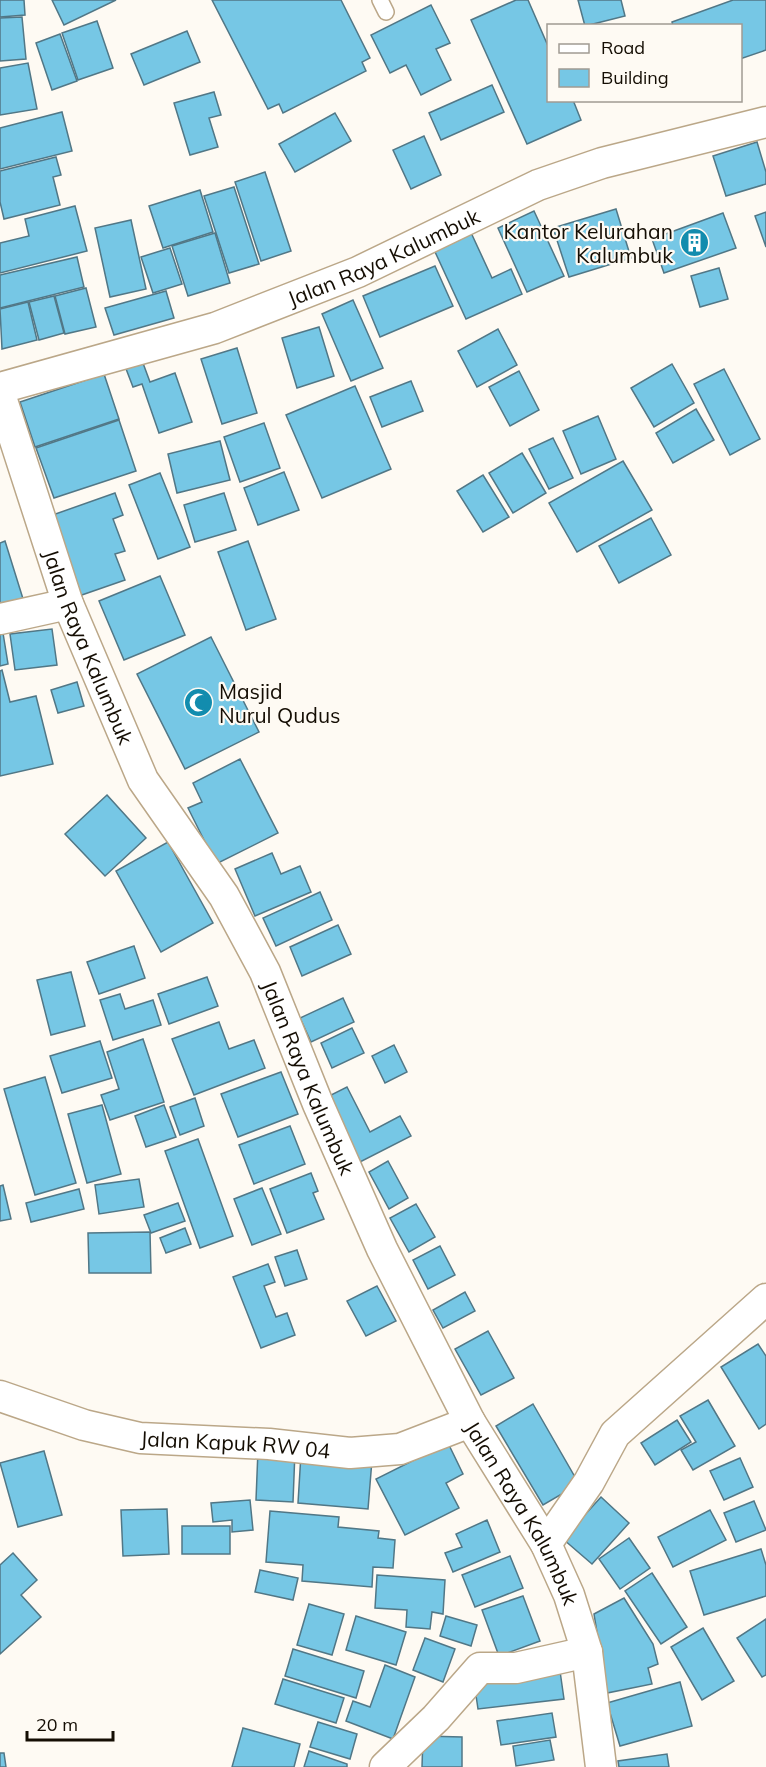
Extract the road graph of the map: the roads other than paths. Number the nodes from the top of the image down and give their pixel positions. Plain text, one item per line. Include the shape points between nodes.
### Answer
1 (766, 122) edge
2 (0, 388) edge
3 (0, 394) edge
4 (68, 604) junction
5 (0, 620) edge
6 (766, 1299) edge
7 (0, 1396) edge
8 (470, 1422) junction
9 (546, 1544) junction
10 (587, 1652) junction
11 (385, 1767) edge
12 (601, 1767) edge

1 - 2 street, Jalan Raya Kalumbuk via 602,163 538,185 358,272 215,328
3 - 4 street, Jalan Raya Kalumbuk
4 - 5 street
4 - 8 street, Jalan Raya Kalumbuk via 143,780 224,896 265,972 382,1249
6 - 9 street via 615,1434 589,1482
7 - 8 street, Jalan Kapuk RW 04 via 84,1425 140,1438 269,1444 350,1453 400,1449
8 - 9 street, Jalan Raya Kalumbuk
9 - 10 street, Jalan Raya Kalumbuk
10 - 11 street via 516,1668 480,1668
10 - 12 street, Jalan Raya Kalumbuk

